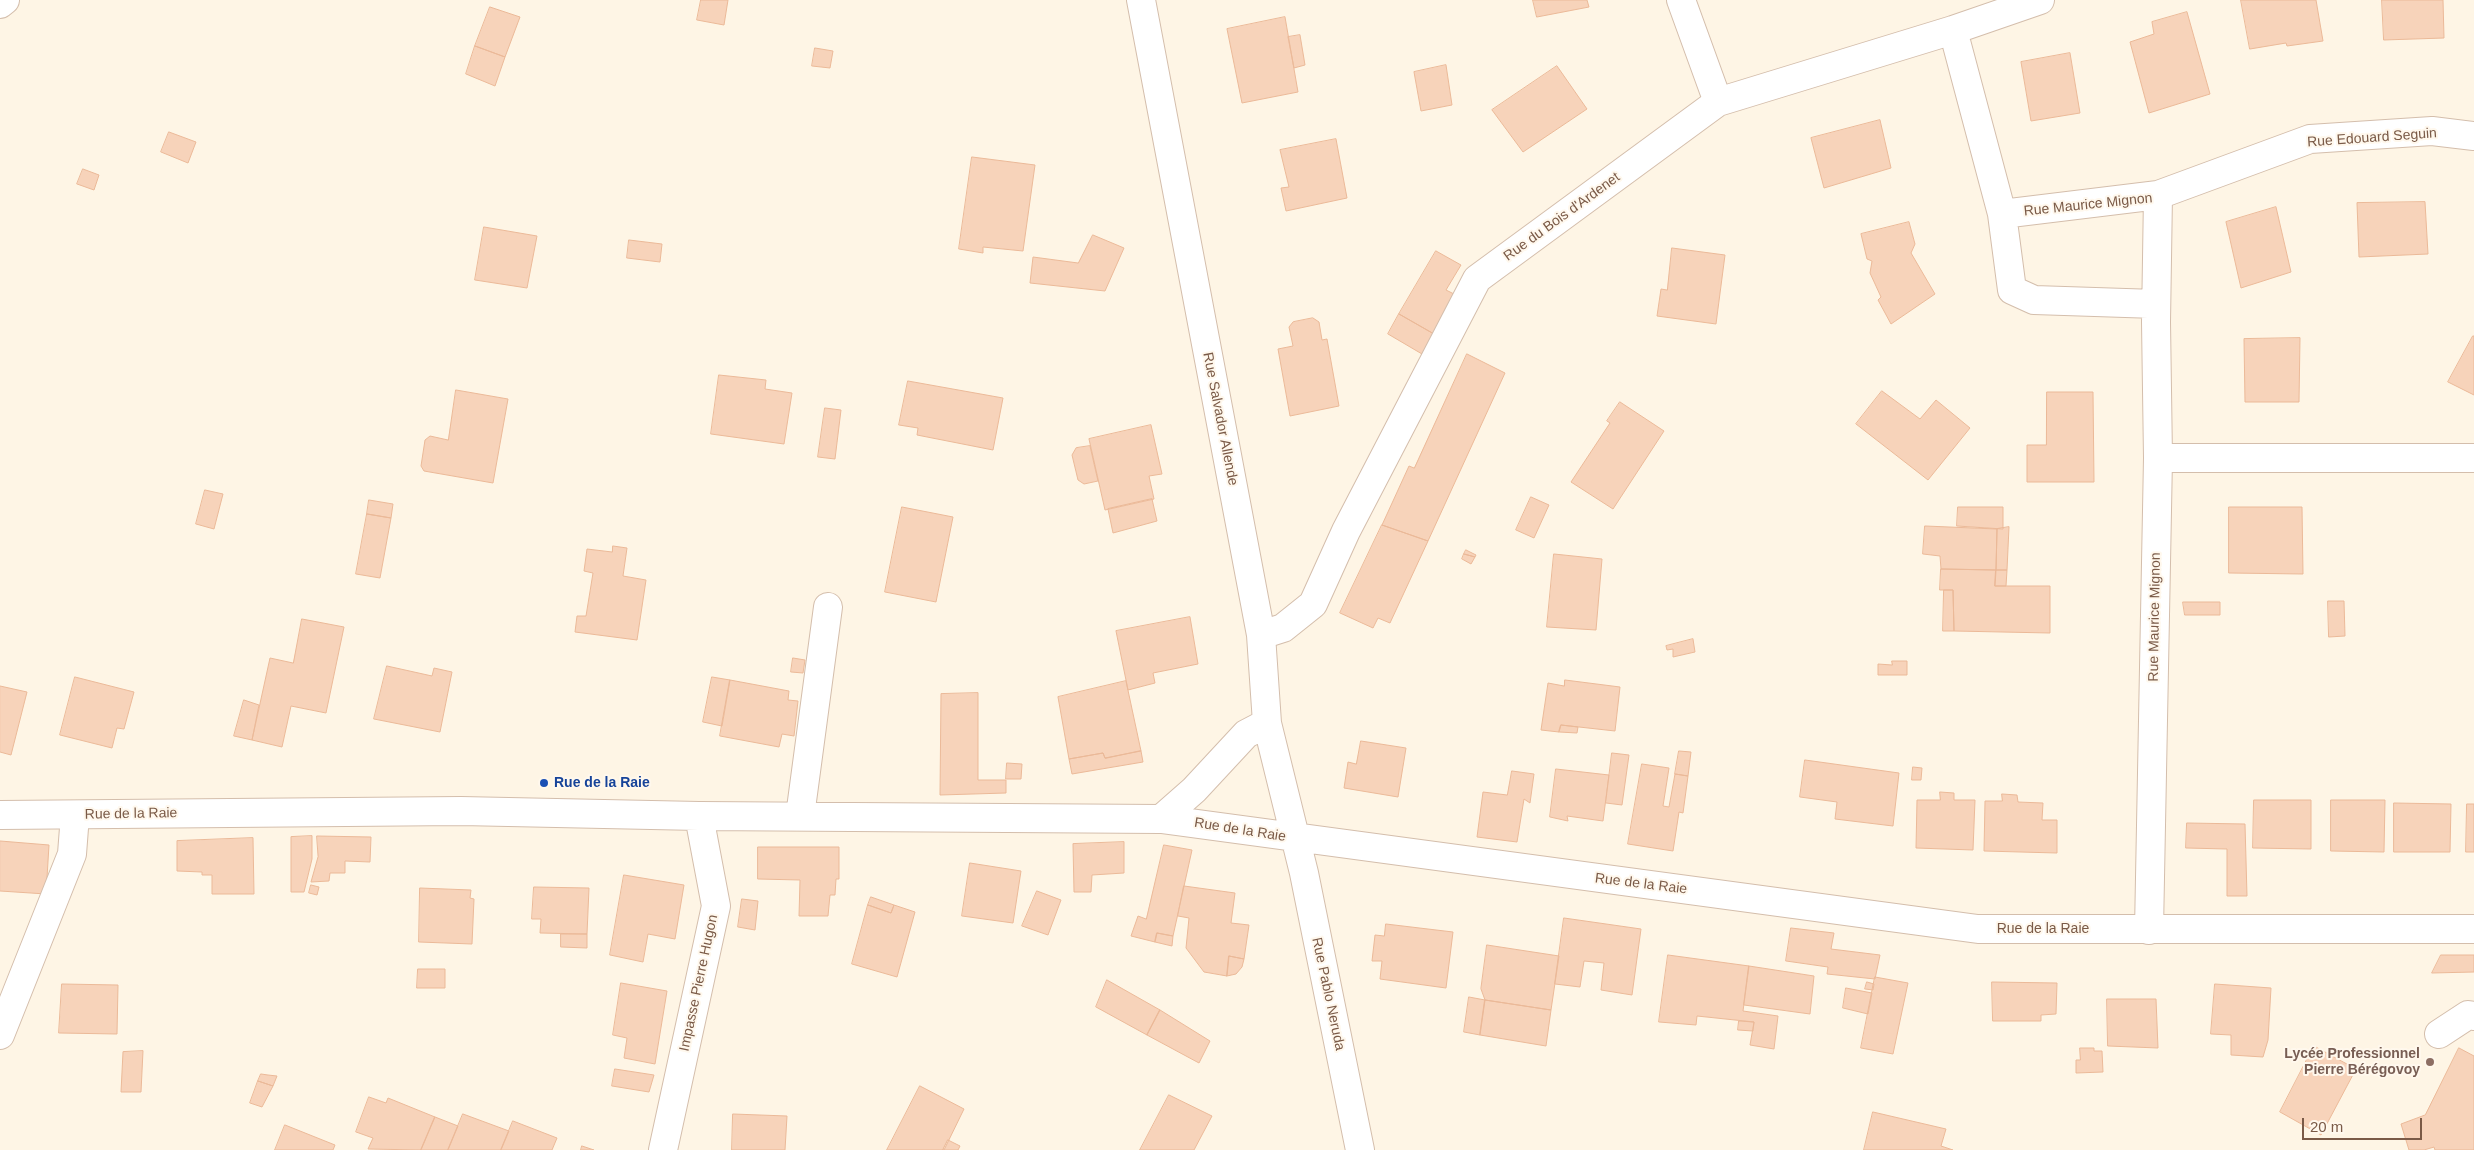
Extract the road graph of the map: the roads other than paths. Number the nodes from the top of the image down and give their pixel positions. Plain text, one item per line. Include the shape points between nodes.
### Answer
1 (5, 0) edge
2 (1141, 0) edge
3 (1681, 0) edge
4 (2040, 0) edge
5 (0, 4) edge
6 (1953, 30) junction
7 (1718, 102) junction
8 (2474, 136) edge
9 (2158, 195) junction
10 (2002, 214) junction
11 (2156, 304) junction
12 (2158, 458) junction
13 (2474, 458) edge
14 (828, 607) dead end
15 (1261, 635) junction
16 (1267, 723) junction
17 (0, 815) edge
18 (76, 815) junction
19 (699, 816) junction
20 (800, 816) junction
21 (1161, 819) junction
22 (1294, 839) junction
23 (2474, 929) edge
24 (2149, 930) junction
25 (2474, 1016) edge
26 (2439, 1034) dead end
27 (0, 1035) edge
28 (663, 1150) edge
29 (1360, 1150) edge

1 - 5 street
2 - 15 street, Rue Salvador Allende
3 - 7 street
4 - 6 street, Rue du Bois d'Ardenet
6 - 7 street, Rue du Bois d'Ardenet
6 - 10 street
7 - 15 street, Rue du Bois d'Ardenet via 1477,279 1346,531 1313,604 1283,628
8 - 9 street, Rue Edouard Seguin via 2432,131 2310,139
9 - 10 street, Rue Maurice Mignon
9 - 11 street, Rue Maurice Mignon
10 - 11 street via 2012,290 2034,300
11 - 12 street, Rue Maurice Mignon
12 - 13 street
12 - 24 street, Rue Maurice Mignon
14 - 20 street
15 - 16 street, Rue Salvador Allende
16 - 21 street via 1246,734 1194,790
16 - 22 street, Rue Salvador Allende
17 - 18 street, Rue de la Raie
18 - 19 street, Rue de la Raie via 461,811
18 - 27 street via 72,854
19 - 20 street, Rue de la Raie
19 - 28 street, Impasse Pierre Hugon via 716,906
20 - 21 street, Rue de la Raie
21 - 22 street, Rue de la Raie via 1261,831
22 - 24 street, Rue de la Raie via 1978,929
22 - 29 street, Rue Pablo Neruda via 1304,873
23 - 24 street, Rue de la Raie
25 - 26 street via 2468,1015

